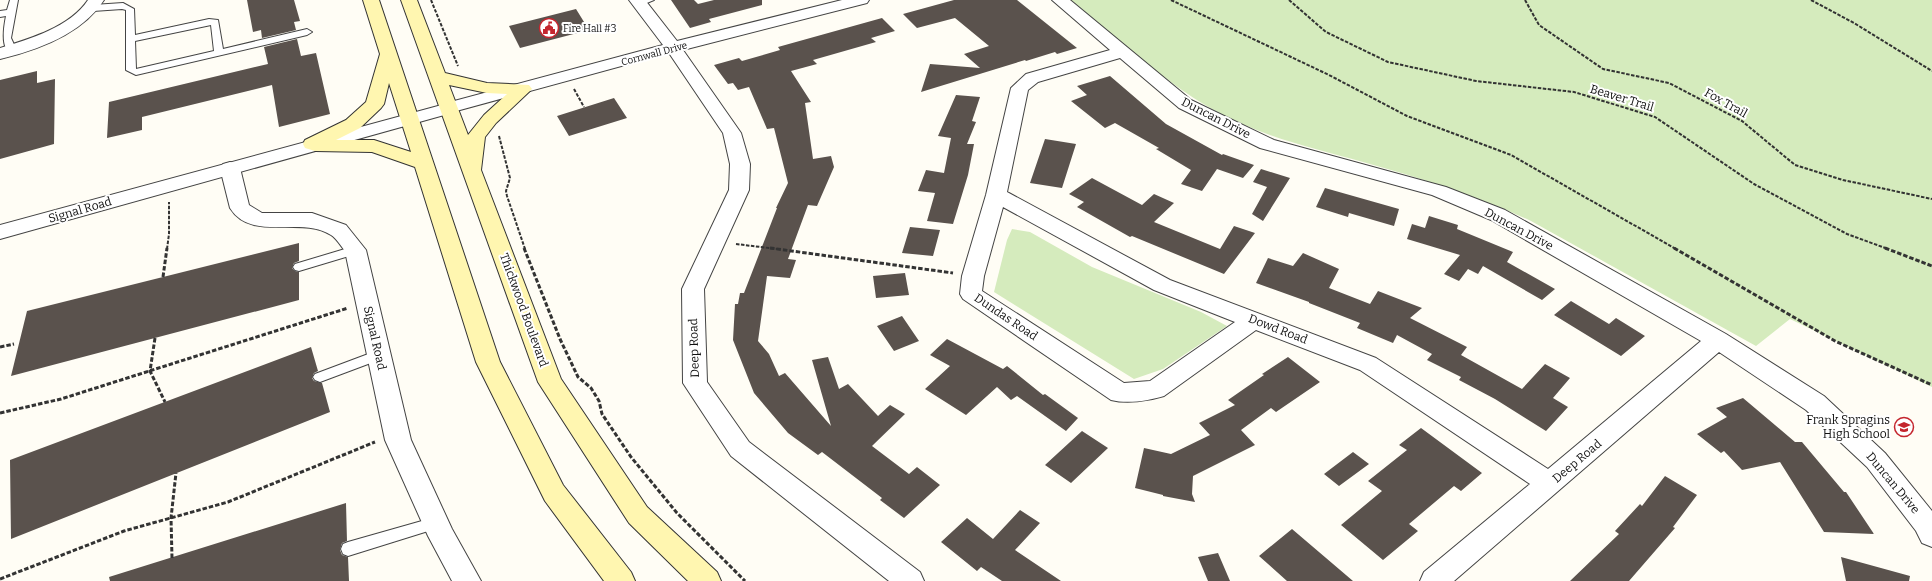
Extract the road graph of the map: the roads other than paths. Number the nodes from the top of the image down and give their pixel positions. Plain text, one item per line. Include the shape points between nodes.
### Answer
1 (14, 0) edge
2 (371, 0) edge
3 (408, 0) edge
4 (861, 0) edge
5 (1060, 0) edge
6 (642, 1) edge
7 (94, 4) edge
8 (12, 12) junction
9 (0, 14) edge
10 (4, 32) edge
11 (307, 32) dead end
12 (130, 39) junction
13 (673, 47) junction
14 (1123, 52) junction
15 (6, 53) edge
16 (218, 53) junction
17 (388, 54) junction
18 (437, 76) junction
19 (523, 88) junction
20 (448, 108) junction
21 (410, 119) junction
22 (312, 144) junction
23 (423, 163) junction
24 (230, 168) junction
25 (473, 172) junction
26 (996, 194) junction
27 (0, 232) edge
28 (355, 250) junction
29 (299, 267) dead end
30 (1253, 320) junction
31 (1718, 340) junction
32 (379, 355) junction
33 (320, 377) dead end
34 (1550, 484) junction
35 (436, 523) junction
36 (1932, 535) edge
37 (348, 549) dead end
38 (467, 581) edge
39 (621, 581) edge
40 (706, 581) edge
41 (910, 581) edge
42 (1434, 581) edge

1 - 8 lane
2 - 17 main road
3 - 18 main road, Thickwood Boulevard
4 - 13 street, Cornwall Drive
5 - 14 street, Duncan Drive
6 - 13 street, Deep Road
7 - 12 lane via 123,6 130,9
7 - 15 street via 59,32
8 - 9 lane
8 - 10 lane
10 - 15 lane
11 - 16 lane
12 - 16 lane via 215,22
12 - 16 lane via 131,70 136,72
13 - 19 street, Cornwall Drive
13 - 41 street, Deep Road via 732,133 740,164 739,190 693,289 694,383 740,449
14 - 26 street, Dundas Road via 1032,78 1020,88
14 - 31 street, Duncan Drive via 1185,104 1267,144 1439,191 1498,215
17 - 21 main road
17 - 22 main road via 375,104 353,124
18 - 19 main road via 487,88
18 - 20 main road, Thickwood Boulevard
19 - 20 street, Cornwall Drive
19 - 25 main road via 490,119 476,137
20 - 21 street, Cornwall Drive
20 - 25 main road, Thickwood Boulevard
21 - 22 street, Signal Road
21 - 23 main road
22 - 23 main road via 374,146
22 - 24 street, Signal Road
23 - 39 main road via 488,362 554,493
24 - 27 street, Signal Road
24 - 28 street, Signal Road via 240,208 256,219 312,220 339,230
25 - 40 main road, Thickwood Boulevard via 550,382 638,515
26 - 30 street, Dowd Road via 1162,285
26 - 30 street, Dundas Road via 973,276 971,294 1120,393 1155,390
28 - 29 lane
28 - 32 street, Signal Road
30 - 34 street, Dowd Road via 1368,364
31 - 34 street, Deep Road
31 - 36 street, Duncan Drive via 1820,408 1876,460 1926,523
32 - 33 lane
32 - 35 street, Signal Road via 398,440
34 - 42 street, Deep Road
35 - 37 lane
35 - 38 street, Signal Road

